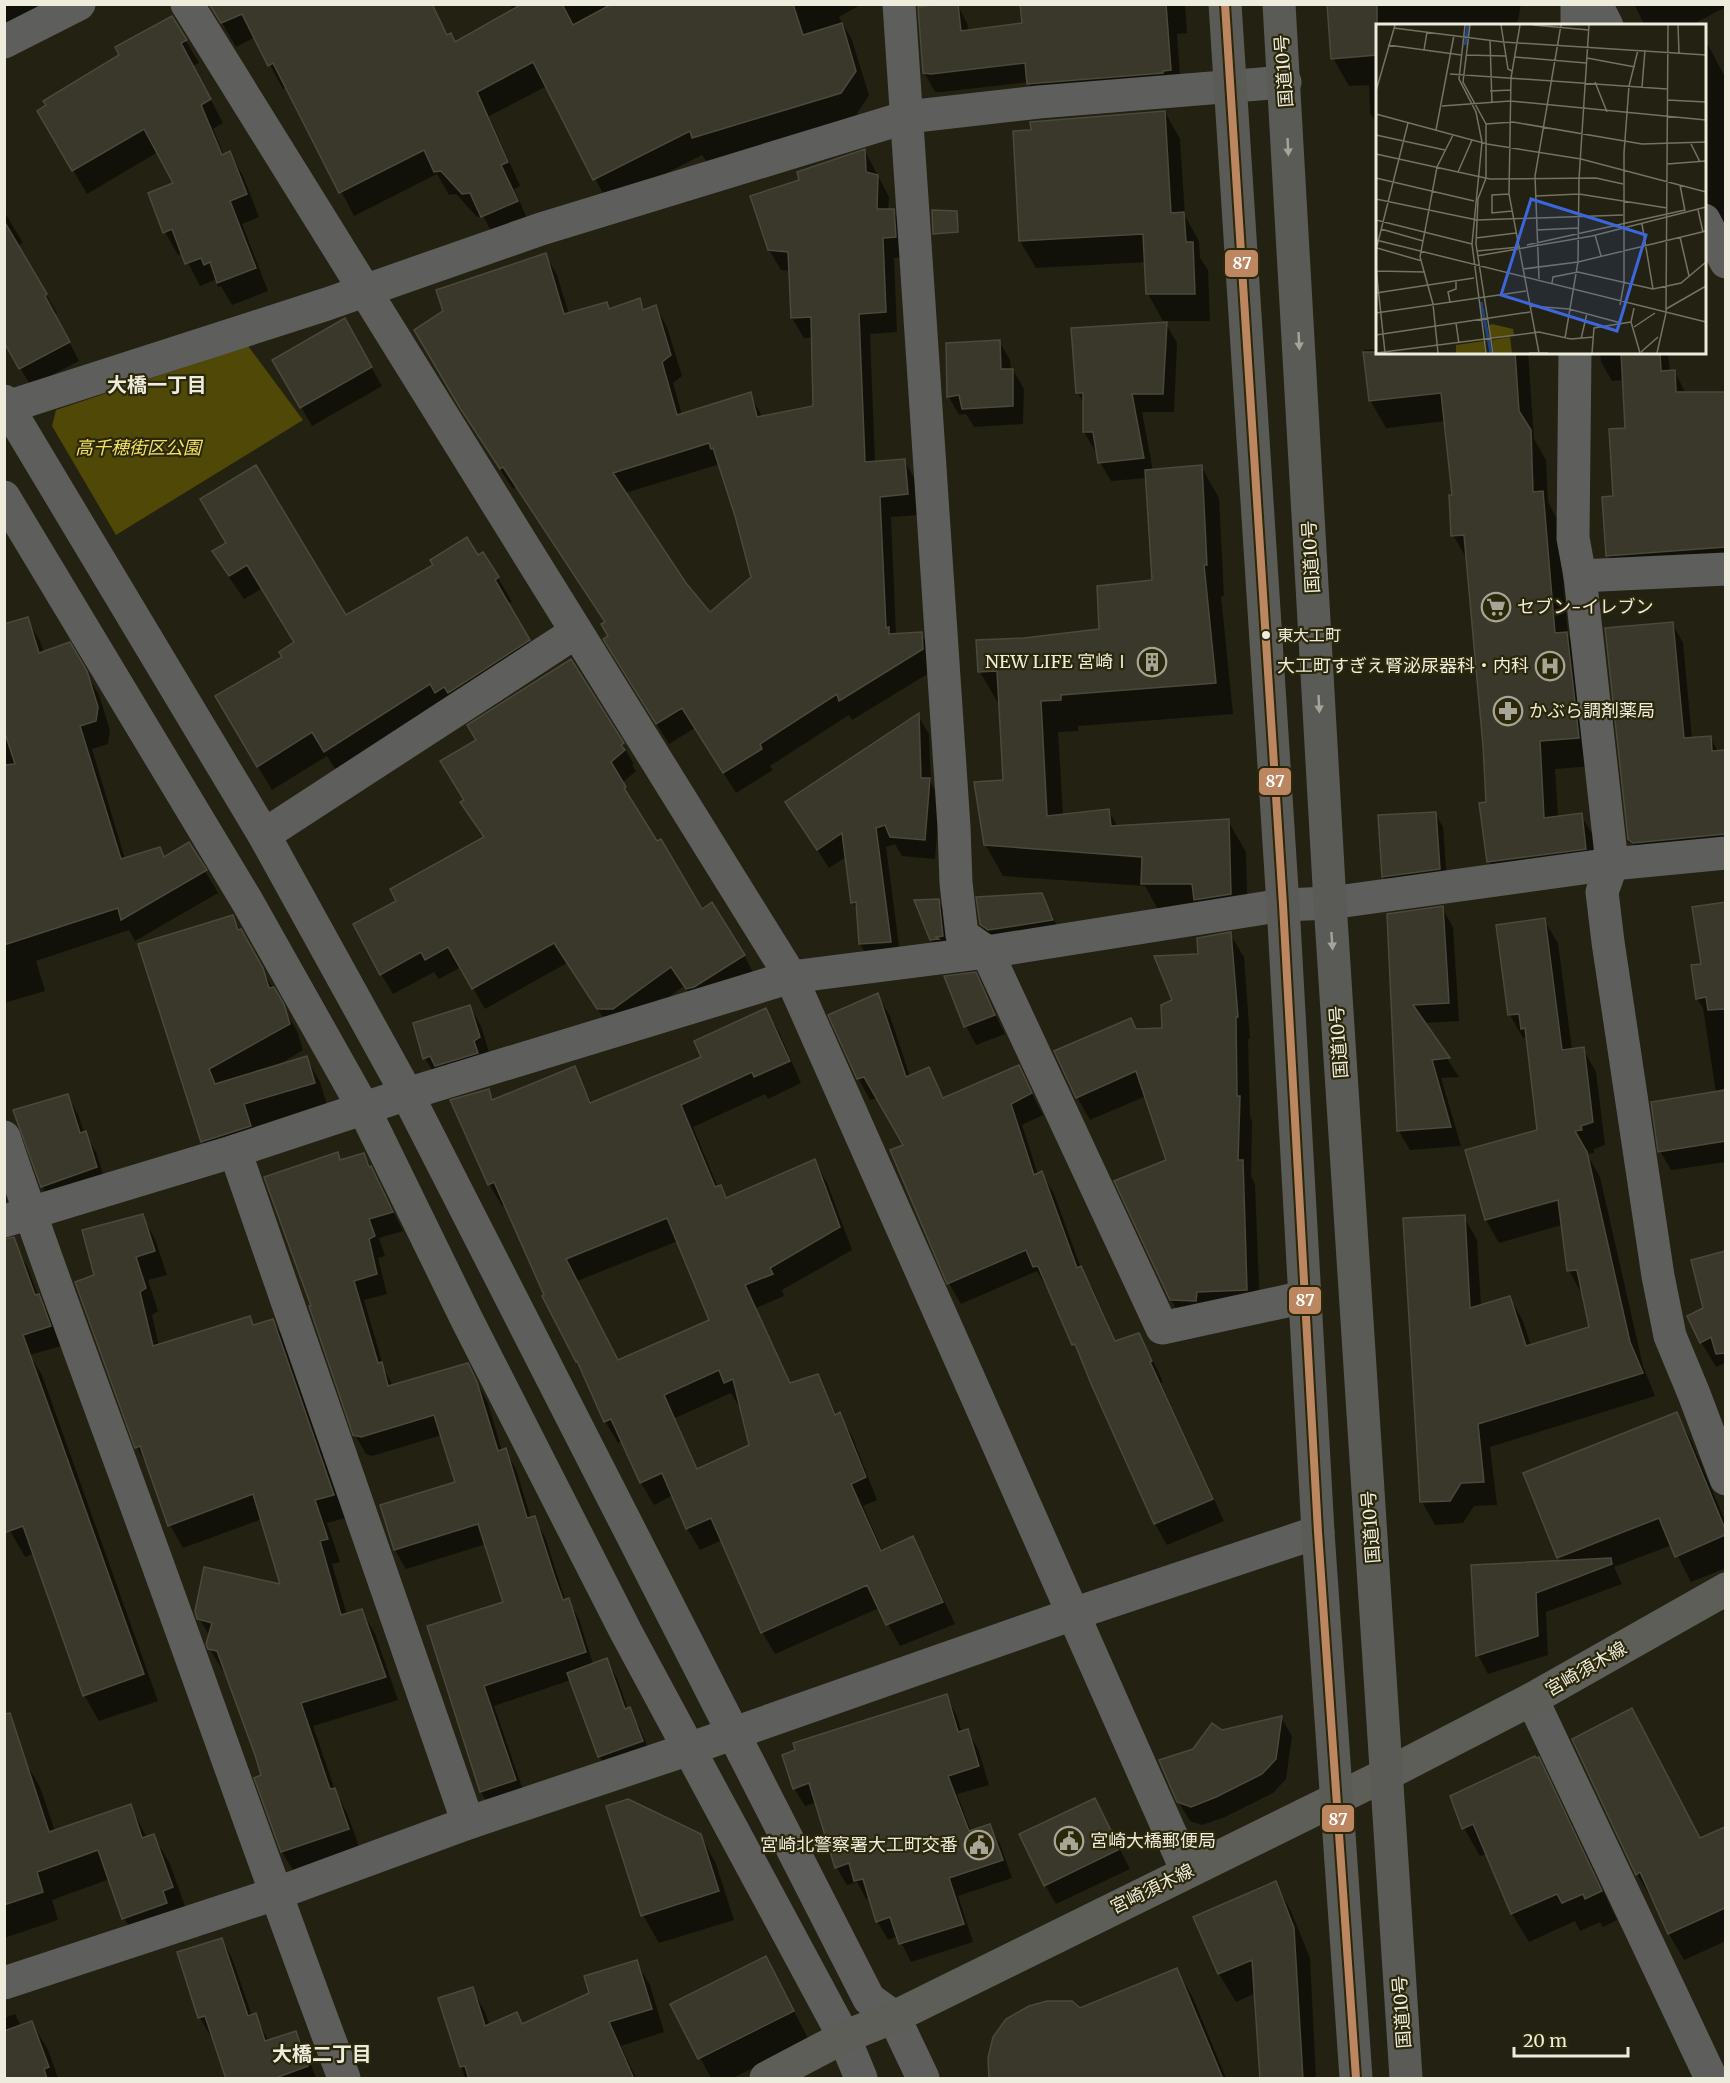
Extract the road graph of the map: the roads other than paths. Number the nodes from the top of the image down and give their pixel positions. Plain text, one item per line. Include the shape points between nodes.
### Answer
1 (79, 4) edge
2 (187, 4) edge
3 (899, 4) edge
4 (1225, 4) edge
5 (1280, 4) edge
6 (1577, 4) edge
7 (1596, 4) edge
8 (1577, 24) edge
9 (1606, 24) edge
10 (4, 42) edge
11 (1285, 82) junction
12 (1230, 87) junction
13 (907, 117) junction
14 (1706, 224) edge
15 (1725, 262) edge
16 (363, 291) junction
17 (1575, 354) edge
18 (6, 405) edge
19 (4, 497) edge
20 (105, 567) junction
21 (1725, 569) edge
22 (1580, 576) junction
23 (63, 594) junction
24 (576, 632) junction
25 (198, 722) junction
26 (155, 748) junction
27 (264, 835) junction
28 (1725, 853) edge
29 (1612, 864) junction
30 (290, 881) junction
31 (248, 901) junction
32 (1330, 903) junction
33 (1284, 905) junction
34 (987, 952) junction
35 (791, 977) junction
36 (407, 1094) junction
37 (364, 1109) junction
38 (4, 1137) edge
39 (235, 1150) junction
40 (17, 1218) edge
41 (1305, 1297) junction
42 (1725, 1479) edge
43 (1317, 1532) junction
44 (1725, 1589) edge
45 (1073, 1614) junction
46 (1532, 1699) junction
47 (734, 1732) junction
48 (689, 1749) junction
49 (1387, 1774) junction
50 (1338, 1798) junction
51 (468, 1824) junction
52 (1187, 1871) junction
53 (275, 1894) junction
54 (4, 1983) edge
55 (894, 2017) junction
56 (844, 2037) junction
57 (344, 2079) edge
58 (766, 2079) edge
59 (861, 2079) edge
60 (923, 2079) edge
61 (1356, 2079) edge
62 (1406, 2079) edge
63 (1711, 2079) edge

1 - 10 street
2 - 16 street
3 - 13 street
4 - 12 highway
5 - 11 highway, 国道10号
6 - 8 street
7 - 9 street
11 - 12 street
11 -> 32 highway, 国道10号
12 - 13 street
12 - 33 highway
13 - 16 street via 563,223
13 - 34 street via 956,883 963,935
14 - 15 street
16 - 18 street
16 - 24 street
17 - 22 street via 1573,538
18 - 20 street
19 - 23 street
20 - 23 street
20 - 25 street
21 - 22 street
22 - 29 street
23 - 26 street
24 - 27 street
24 - 35 street
25 - 26 street
25 - 27 street
26 - 31 street
27 - 30 street
28 - 29 street
29 - 32 street
29 - 42 street via 1602,892 1660,1286 1670,1336
30 - 31 street
30 - 36 street
31 - 37 street
32 - 33 street
32 -> 49 highway, 国道10号
33 - 34 street
33 - 41 highway
34 - 35 street
34 - 41 street via 1162,1328
35 - 36 street
35 - 45 street
36 - 37 street
36 - 47 street
37 - 39 street
37 - 48 street via 467,1320
38 - 40 street
39 - 40 street
39 - 51 street
40 - 53 street via 148,1537
41 - 43 highway
43 - 45 street
43 - 50 highway
44 - 46 main road, 宮崎須木線
45 - 47 street
45 - 52 street
46 - 49 main road, 宮崎須木線
46 - 63 street
47 - 48 street
47 - 55 street via 868,1999
48 - 51 street
48 - 56 street
49 - 50 main road, 宮崎須木線
49 - 62 highway, 国道10号
50 - 52 main road, 宮崎須木線
50 - 61 highway
51 - 53 street
52 - 55 main road, 宮崎須木線
53 - 54 street
53 - 57 street
55 - 56 main road, 宮崎須木線
55 - 60 street
56 - 58 main road, 宮崎須木線
56 - 59 street

